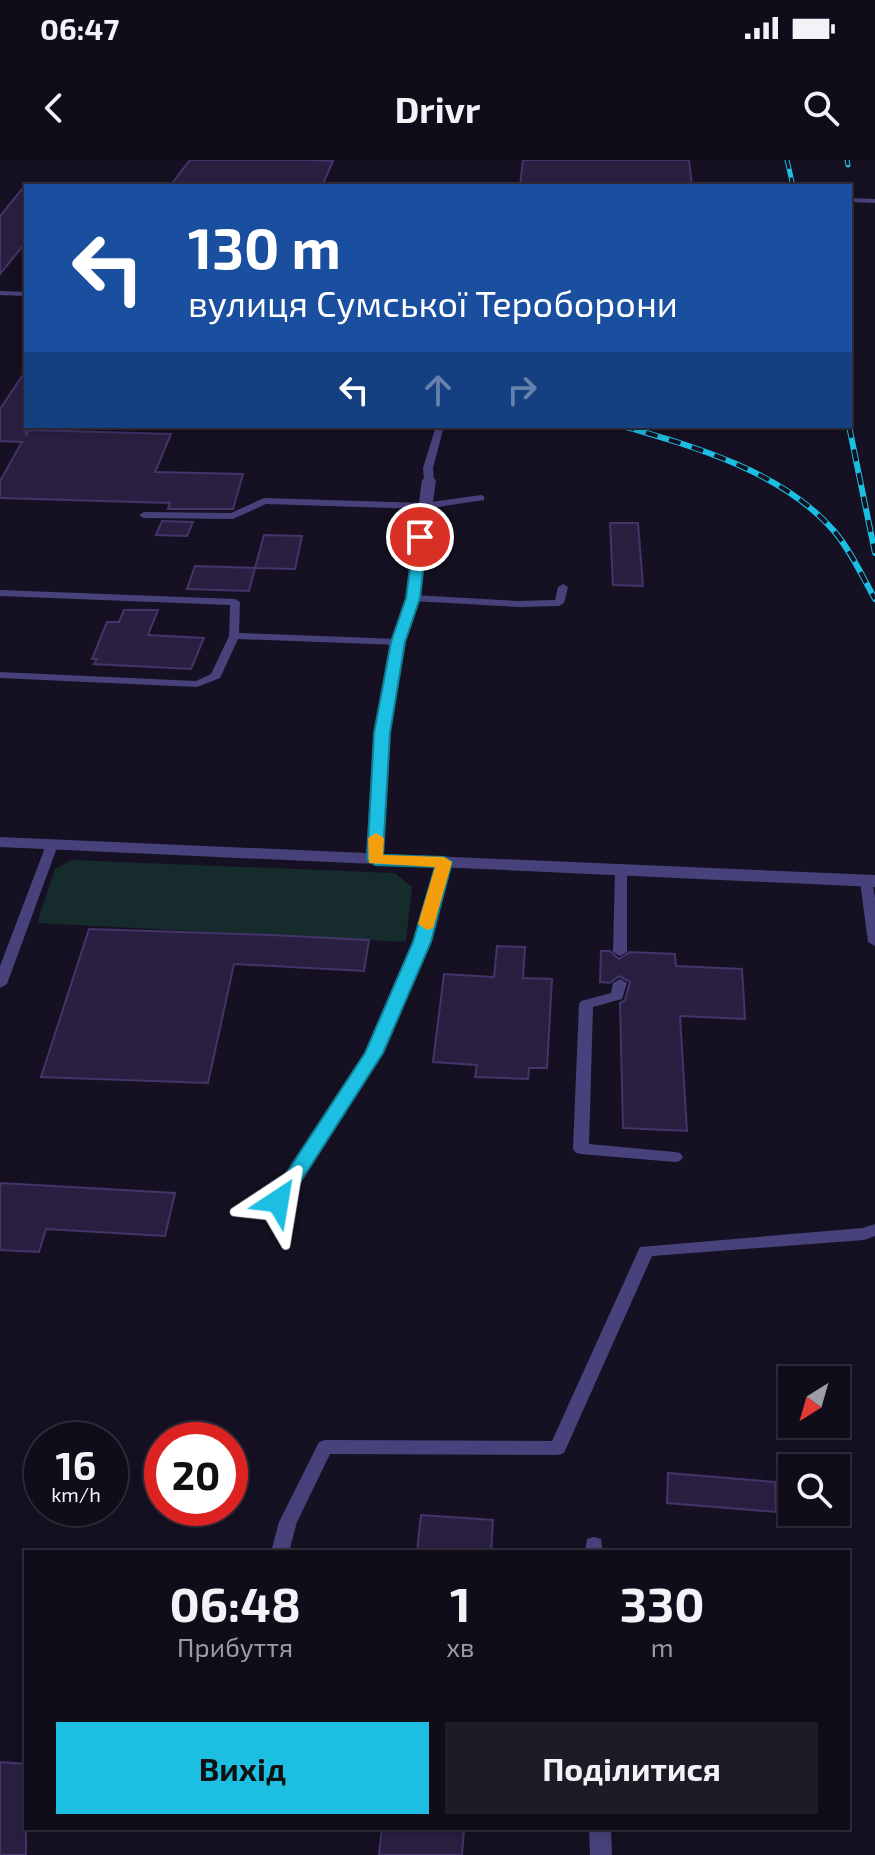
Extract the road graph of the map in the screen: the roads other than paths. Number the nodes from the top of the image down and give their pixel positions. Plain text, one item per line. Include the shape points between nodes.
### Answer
1 (852, 200) edge
2 (875, 201) edge
3 (0, 293) edge
4 (24, 294) edge
5 (439, 428) edge
6 (429, 480) joint
7 (481, 498) dead end
8 (424, 506) junction
9 (144, 515) dead end
10 (563, 587) dead end
11 (0, 593) edge
12 (413, 598) junction
13 (234, 636) junction
14 (398, 642) junction
15 (0, 675) edge
16 (0, 842) edge
17 (52, 845) junction
18 (375, 860) junction
19 (444, 862) junction
20 (621, 870) junction
21 (870, 881) edge
22 (875, 942) edge
23 (620, 952) dead end
24 (620, 983) dead end
25 (0, 984) edge
26 (675, 1157) dead end
27 (278, 1201) dead end
28 (875, 1230) edge
29 (281, 1550) edge
30 (600, 1830) edge
31 (601, 1855) edge

1 - 2 lane
3 - 4 lane
5 - 6 lane
6 - 8 street
7 - 8 lane
8 - 9 lane via 264,501 233,516
8 - 12 street
10 - 12 lane via 559,603
11 - 13 lane via 235,602
12 - 14 street
13 - 14 lane
13 - 15 lane via 216,676 197,684
14 - 18 street via 382,733
16 - 17 street
17 - 18 street
17 - 25 lane
18 - 19 street
19 - 20 street
19 - 27 lane via 422,942 374,1053
20 - 21 street
20 - 23 lane
21 - 22 lane
24 - 26 lane via 617,996 586,1004 581,1149
28 - 29 lane via 646,1251 558,1448 325,1447 288,1522
30 - 31 lane

